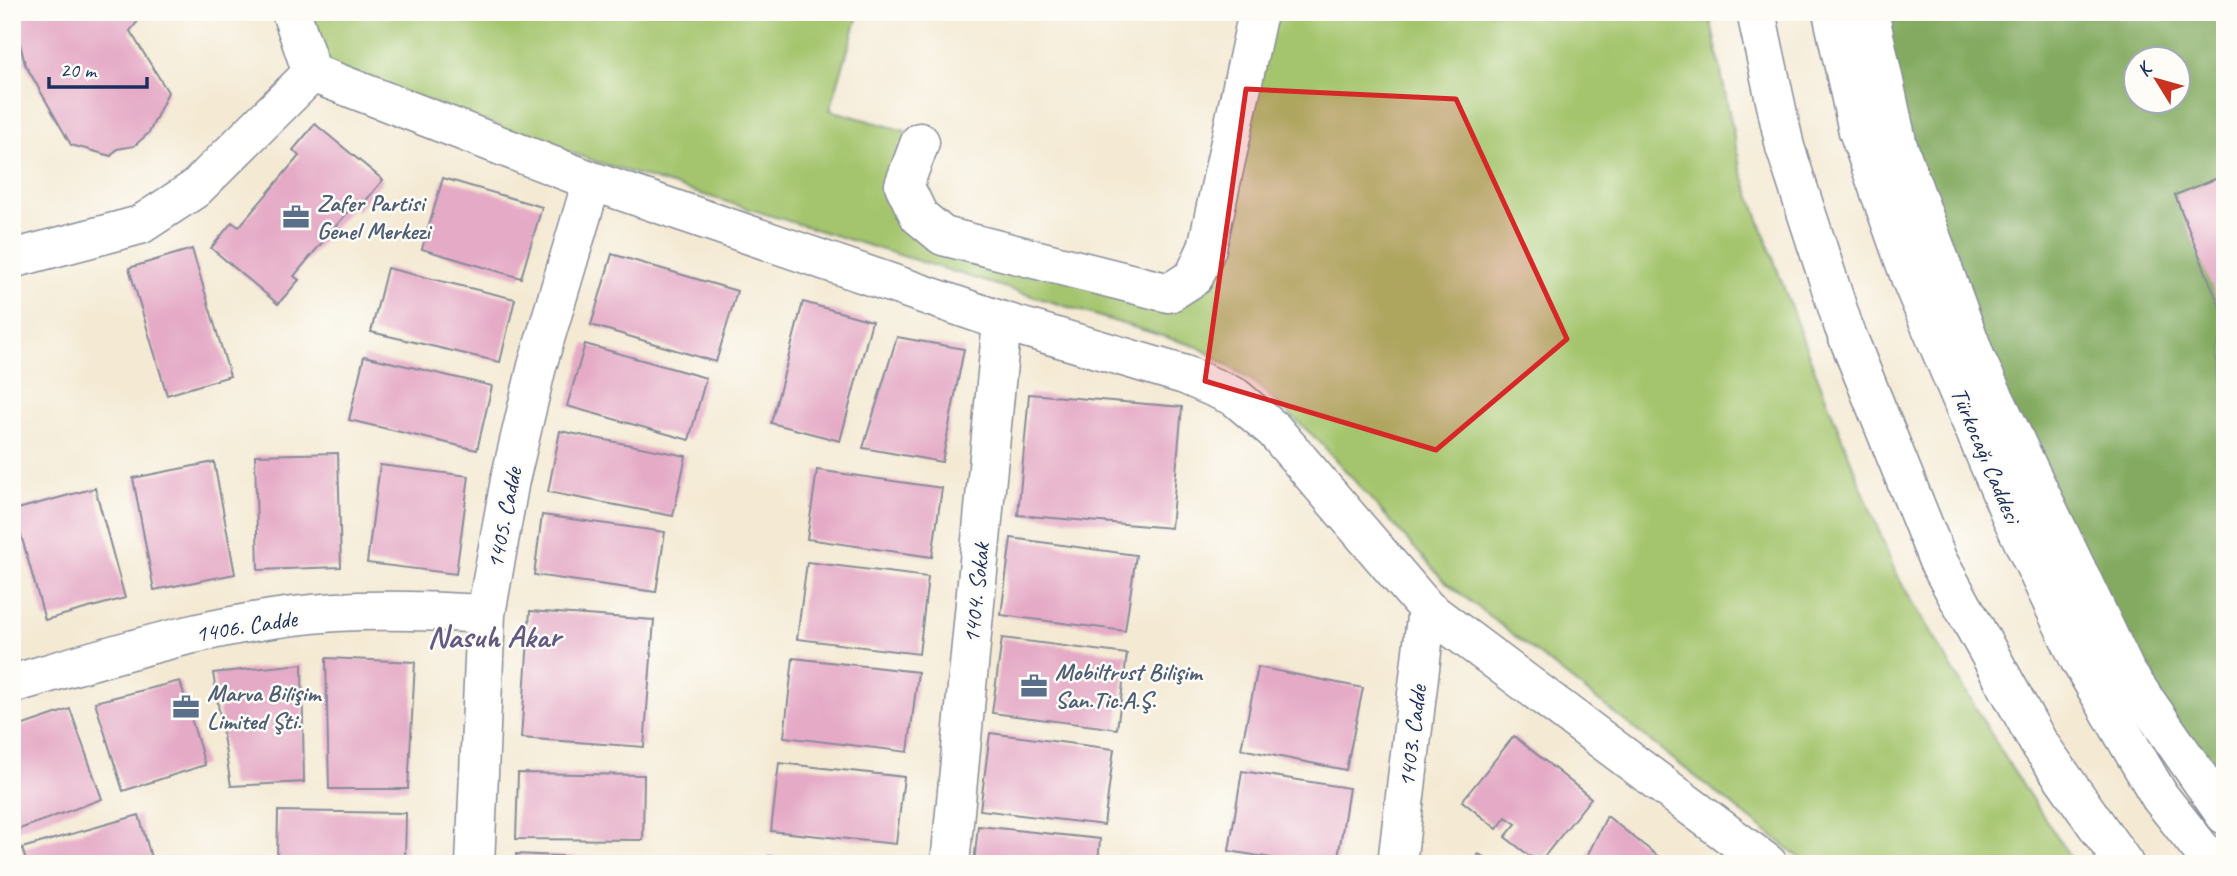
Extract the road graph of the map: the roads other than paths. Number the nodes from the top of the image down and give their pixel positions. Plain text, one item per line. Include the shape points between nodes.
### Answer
1 (291, 12) edge
2 (1258, 12) edge
3 (1756, 12) edge
4 (1832, 12) edge
5 (1869, 12) edge
6 (312, 73) junction
7 (920, 142) dead end
8 (593, 181) junction
9 (12, 259) edge
10 (1002, 321) junction
11 (1427, 609) junction
12 (486, 614) junction
13 (12, 684) edge
14 (2225, 815) edge
15 (475, 864) edge
16 (950, 864) edge
17 (1397, 864) edge
18 (1768, 864) edge
19 (2124, 864) edge
20 (2213, 864) edge

1 - 6 street
2 - 7 street via 1207,248 1194,277 1169,293 943,236 919,216 904,185
3 - 19 street via 1785,147 1843,325 1938,561 2038,742
4 - 20 street, Türkocağı Caddesi via 1858,131 1911,280 2010,514 2079,659 2160,796
5 - 14 street via 1898,146 1977,361 2126,672
6 - 8 street
6 - 9 street via 195,189 140,225
8 - 10 street
8 - 12 street, 1405. Cadde via 537,366
10 - 11 street via 1185,375 1235,397 1275,430
10 - 16 street, 1404. Sokak
11 - 17 street, 1403. Cadde
11 - 18 street
12 - 13 street, 1406. Cadde via 408,610 266,620 188,635
12 - 15 street, 1405. Cadde

